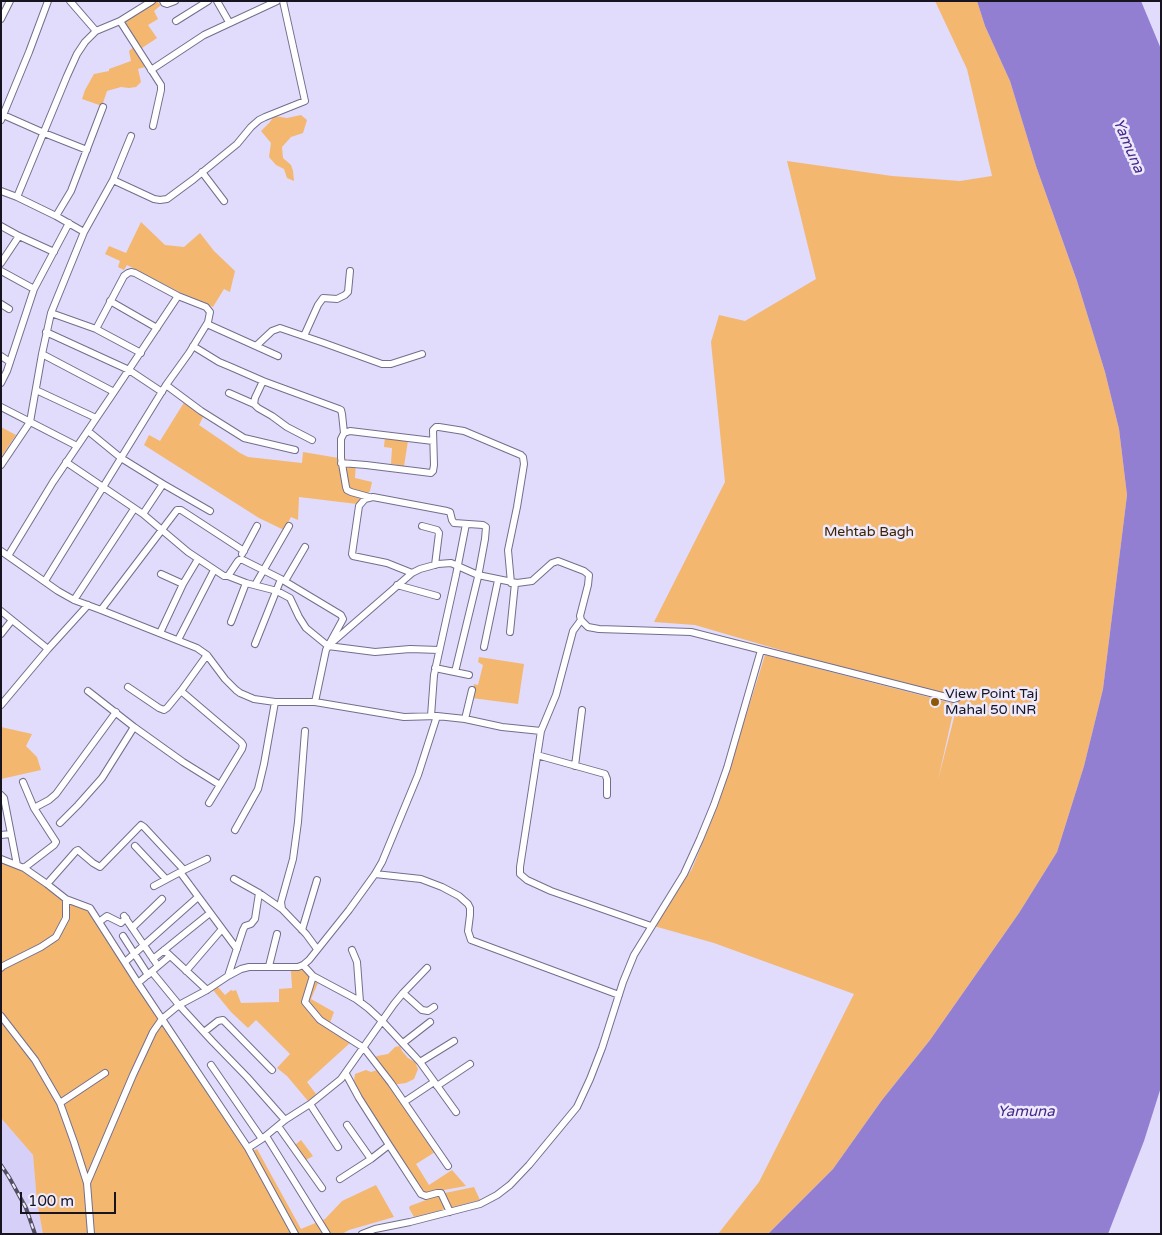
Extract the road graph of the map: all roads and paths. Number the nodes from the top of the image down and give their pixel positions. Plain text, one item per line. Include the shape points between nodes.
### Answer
1 (10, 1) edge
2 (48, 1) edge
3 (70, 1) edge
4 (152, 1) edge
5 (163, 1) edge
6 (175, 1) edge
7 (208, 1) edge
8 (216, 1) edge
9 (277, 1) edge
10 (283, 1) edge
11 (1, 19) edge
12 (120, 21) junction
13 (176, 21) dead end
14 (229, 22) junction
15 (96, 31) junction
16 (151, 70) junction
17 (103, 107) dead end
18 (2, 116) edge
19 (153, 126) dead end
20 (44, 133) junction
21 (130, 136) dead end
22 (86, 150) junction
23 (202, 172) junction
24 (113, 180) junction
25 (1, 192) edge
26 (17, 197) junction
27 (224, 201) dead end
28 (56, 216) junction
29 (69, 223) junction
30 (1, 226) edge
31 (84, 232) junction
32 (18, 236) junction
33 (54, 252) junction
34 (1, 263) edge
35 (1, 271) edge
36 (350, 271) dead end
37 (34, 289) junction
38 (178, 296) junction
39 (110, 301) junction
40 (1, 304) edge
41 (9, 309) dead end
42 (51, 313) junction
43 (206, 324) junction
44 (157, 328) junction
45 (96, 329) junction
46 (46, 332) junction
47 (304, 336) junction
48 (193, 346) junction
49 (256, 346) junction
50 (141, 352) junction
51 (42, 354) junction
52 (422, 354) dead end
53 (1, 356) edge
54 (278, 356) dead end
55 (10, 362) junction
56 (129, 370) junction
57 (263, 381) junction
58 (1, 383) edge
59 (166, 385) junction
60 (36, 390) junction
61 (114, 392) junction
62 (162, 392) junction
63 (229, 393) dead end
64 (254, 404) junction
65 (1, 407) edge
66 (96, 418) junction
67 (30, 422) junction
68 (88, 431) junction
69 (344, 433) junction
70 (312, 440) dead end
71 (433, 442) junction
72 (77, 446) junction
73 (295, 450) dead end
74 (121, 458) junction
75 (66, 462) junction
76 (341, 463) junction
77 (1, 465) edge
78 (163, 484) junction
79 (102, 488) junction
80 (369, 497) junction
81 (134, 509) junction
82 (210, 511) dead end
83 (143, 514) junction
84 (466, 524) junction
85 (258, 526) dead end
86 (289, 526) dead end
87 (422, 526) dead end
88 (162, 530) junction
89 (306, 547) dead end
90 (1, 551) edge
91 (244, 552) junction
92 (8, 556) junction
93 (198, 559) junction
94 (239, 560) junction
95 (435, 565) junction
96 (458, 566) junction
97 (214, 570) junction
98 (264, 570) junction
99 (412, 572) junction
100 (161, 574) dead end
101 (478, 575) junction
102 (228, 576) junction
103 (283, 580) junction
104 (498, 580) junction
105 (45, 581) junction
106 (246, 583) junction
107 (513, 583) junction
108 (184, 584) junction
109 (397, 585) junction
110 (254, 586) junction
111 (277, 591) junction
112 (437, 596) dead end
113 (74, 600) junction
114 (88, 605) junction
115 (101, 610) junction
116 (1, 612) edge
117 (12, 620) junction
118 (581, 620) junction
119 (231, 622) dead end
120 (510, 632) dead end
121 (160, 633) junction
122 (1, 634) edge
123 (178, 640) junction
124 (255, 644) dead end
125 (328, 646) junction
126 (484, 647) dead end
127 (48, 649) junction
128 (439, 650) junction
129 (761, 650) junction
130 (207, 655) junction
131 (435, 668) junction
132 (455, 672) junction
133 (470, 674) dead end
134 (128, 687) dead end
135 (472, 690) dead end
136 (88, 691) dead end
137 (181, 691) junction
138 (957, 698) dead end
139 (275, 702) junction
140 (315, 702) junction
141 (1, 705) edge
142 (582, 710) dead end
143 (116, 712) junction
144 (434, 716) junction
145 (465, 719) junction
146 (134, 727) junction
147 (305, 731) dead end
148 (541, 731) junction
149 (537, 755) junction
150 (575, 766) junction
151 (23, 782) dead end
152 (220, 785) junction
153 (1, 795) edge
154 (607, 795) dead end
155 (209, 803) dead end
156 (34, 808) junction
157 (60, 823) dead end
158 (235, 830) dead end
159 (10, 834) junction
160 (1, 835) edge
161 (136, 846) dead end
162 (1, 859) edge
163 (207, 859) dead end
164 (17, 865) junction
165 (24, 868) junction
166 (182, 871) junction
167 (375, 874) junction
168 (166, 879) junction
169 (234, 879) dead end
170 (317, 880) dead end
171 (47, 884) junction
172 (154, 886) dead end
173 (259, 893) junction
174 (198, 897) junction
175 (66, 899) junction
176 (162, 899) dead end
177 (282, 909) junction
178 (210, 913) junction
179 (99, 922) junction
180 (651, 926) junction
181 (132, 928) junction
182 (222, 929) junction
183 (302, 930) junction
184 (277, 934) dead end
185 (123, 936) dead end
186 (144, 945) junction
187 (237, 949) junction
188 (317, 949) junction
189 (164, 950) junction
190 (352, 950) dead end
191 (134, 953) junction
192 (170, 956) junction
193 (153, 959) junction
194 (125, 962) junction
195 (303, 965) junction
196 (158, 966) junction
197 (269, 966) junction
198 (1, 968) edge
199 (428, 968) dead end
200 (186, 970) junction
201 (150, 973) junction
202 (228, 976) junction
203 (313, 976) junction
204 (138, 983) junction
205 (207, 990) junction
206 (403, 993) junction
207 (619, 995) junction
208 (360, 1002) junction
209 (179, 1005) junction
210 (434, 1007) dead end
211 (1, 1016) edge
212 (162, 1019) junction
213 (382, 1021) junction
214 (430, 1022) dead end
215 (204, 1032) junction
216 (454, 1041) dead end
217 (403, 1043) junction
218 (364, 1048) junction
219 (420, 1062) junction
220 (211, 1064) dead end
221 (470, 1064) dead end
222 (272, 1070) dead end
223 (105, 1073) dead end
224 (346, 1074) junction
225 (436, 1084) junction
226 (404, 1102) junction
227 (60, 1103) junction
228 (310, 1104) junction
229 (456, 1112) dead end
230 (285, 1120) junction
231 (347, 1125) dead end
232 (278, 1126) junction
233 (264, 1138) junction
234 (388, 1145) junction
235 (338, 1147) dead end
236 (248, 1148) junction
237 (371, 1159) junction
238 (448, 1166) dead end
239 (340, 1179) dead end
240 (87, 1183) junction
241 (322, 1188) dead end
242 (450, 1212) junction
243 (91, 1234) edge
244 (295, 1234) edge
245 (327, 1234) edge
246 (362, 1234) edge

1 - 11 street
2 - 18 street
3 - 15 street
4 - 12 street
5 - 6 street via 164,4
7 - 13 street
8 - 14 street
9 - 14 street
10 - 23 street via 305,101 259,120
12 - 15 street
12 - 16 street
14 - 16 street via 204,34
15 - 20 street via 77,54
16 - 19 street via 162,90
17 - 22 street
18 - 20 street
20 - 22 street
20 - 26 street
21 - 24 street
22 - 28 street via 71,191
23 - 24 street via 175,194 160,200
23 - 27 street
24 - 31 street
25 - 26 street
26 - 28 street
28 - 29 street
29 - 31 street
29 - 33 street
30 - 32 street
31 - 42 street
32 - 33 street
32 - 34 street
33 - 37 street
35 - 37 street
36 - 47 street via 348,292 337,299 323,298
37 - 55 street
38 - 39 street via 131,272 124,276
38 - 43 street via 208,309 210,316
38 - 44 street
39 - 44 street
39 - 45 street
40 - 41 street
42 - 45 street
42 - 46 street
43 - 48 street
43 - 49 street
44 - 50 street
45 - 50 street
46 - 51 street
46 - 56 street
47 - 49 street via 280,328
47 - 52 street via 382,364
48 - 57 street via 219,362
48 - 59 street
49 - 54 street
50 - 56 street
51 - 60 street
51 - 61 street
53 - 55 street
55 - 58 street
56 - 61 street
56 - 62 street
57 - 64 street
57 - 69 street via 341,410
59 - 62 street
59 - 73 street via 244,438
60 - 66 street
60 - 67 street
61 - 66 street
62 - 74 street
63 - 64 street
64 - 70 street
65 - 67 street
66 - 68 street
67 - 72 street
67 - 77 street
68 - 72 street
68 - 74 street
69 - 71 street via 350,430
69 - 76 street
71 - 76 street via 434,464 430,473
71 - 107 street via 436,427 458,429 523,457 508,553
72 - 75 street
74 - 78 street
74 - 79 street
75 - 79 street
75 - 92 street
76 - 80 street via 348,490
78 - 82 street
78 - 83 street
79 - 81 street
79 - 105 street
80 - 84 street via 447,510 452,522
80 - 99 street via 359,506 353,556
81 - 83 street
81 - 113 street
83 - 88 street
84 - 96 street
84 - 101 street via 486,526
85 - 91 street
86 - 98 street
87 - 95 street via 439,533
88 - 91 street via 179,509
88 - 93 street
88 - 115 street
89 - 103 street
90 - 92 street
91 - 94 street
92 - 105 street
93 - 97 street
93 - 108 street
94 - 98 street
94 - 102 street
95 - 96 street
95 - 99 street
96 - 101 street
96 - 128 street
97 - 102 street
97 - 123 street
98 - 103 street
98 - 110 street
99 - 109 street
100 - 108 street
101 - 104 street
101 - 132 street
102 - 106 street
103 - 111 street
103 - 125 street via 341,614 341,623
104 - 107 street
104 - 126 street
105 - 113 street
106 - 110 street
106 - 119 street
107 - 118 street via 532,581 556,561 584,571 589,579
107 - 120 street
108 - 121 street
109 - 112 street
109 - 125 street
110 - 111 street
111 - 124 street
111 - 125 street via 290,598 306,628
113 - 114 street
114 - 115 street
114 - 127 street
115 - 121 street
116 - 117 street
117 - 122 street
117 - 127 street
118 - 129 street via 588,627 599,629 691,632
118 - 148 street via 573,631 556,695
121 - 123 street
123 - 130 street
125 - 128 street via 375,652 410,648
125 - 140 street
127 - 141 street
128 - 131 street
129 - 138 street
129 - 180 street via 714,805 684,874
130 - 137 street
130 - 139 street via 240,693 257,700
131 - 132 street
131 - 144 street
132 - 133 street
134 - 137 street via 162,710
135 - 145 street
136 - 143 street
137 - 152 street via 243,745
139 - 140 street
139 - 158 street via 258,789
140 - 144 street via 404,717
142 - 150 street
143 - 146 street
143 - 156 street via 56,794
144 - 145 street
144 - 167 street via 414,783
145 - 148 street
146 - 152 street
146 - 157 street via 102,778
147 - 177 street via 298,822
148 - 149 street
149 - 150 street
149 - 180 street via 520,874 551,891
150 - 154 street via 604,774
151 - 156 street
152 - 155 street
153 - 159 street
156 - 165 street via 56,842
159 - 160 street
159 - 164 street
161 - 168 street
162 - 164 street
163 - 166 street
164 - 165 street
165 - 171 street
166 - 168 street
166 - 171 street via 141,825 100,867 78,850
166 - 174 street
167 - 188 street
167 - 207 street via 421,879 442,887 468,904 471,940
168 - 172 street
169 - 173 street
170 - 183 street
171 - 175 street
173 - 177 street
173 - 187 street via 255,920 244,927
174 - 178 street
174 - 186 street
175 - 179 street via 90,908
175 - 198 street via 66,918 56,937
176 - 181 street
177 - 183 street
178 - 182 street
178 - 189 street
179 - 181 street via 108,916 122,923 125,917
179 - 194 street
180 - 207 street via 634,955
181 - 186 street
182 - 187 street
182 - 200 street
183 - 188 street
184 - 197 street
185 - 191 street
186 - 191 street
186 - 193 street
187 - 202 street
188 - 195 street
189 - 192 street
189 - 193 street
190 - 208 street via 357,962
191 - 194 street
191 - 201 street
192 - 196 street
192 - 200 street
193 - 196 street
194 - 204 street
195 - 197 street
195 - 203 street
196 - 201 street
197 - 202 street via 241,969
199 - 206 street
200 - 205 street
201 - 204 street
201 - 209 street
202 - 205 street
203 - 208 street
203 - 218 street via 305,1002 320,1020
204 - 212 street
205 - 209 street
206 - 210 street via 422,1010
206 - 213 street
207 - 242 street via 578,1107 510,1185 480,1204
208 - 213 street
209 - 212 street
209 - 215 street
211 - 227 street via 35,1060
212 - 236 street
212 - 240 street via 133,1075
213 - 217 street
213 - 218 street
214 - 217 street
215 - 222 street via 222,1020
215 - 230 street
216 - 219 street
217 - 219 street
218 - 224 street
218 - 226 street
219 - 225 street
220 - 233 street
221 - 225 street
223 - 227 street
224 - 228 street
224 - 234 street
225 - 226 street
225 - 229 street
226 - 238 street
227 - 240 street
228 - 230 street
228 - 235 street
230 - 232 street
231 - 237 street
232 - 233 street
232 - 241 street
233 - 236 street
233 - 245 street
234 - 237 street
234 - 242 street via 421,1194 441,1194
236 - 244 street
237 - 239 street
240 - 243 street
242 - 246 street

